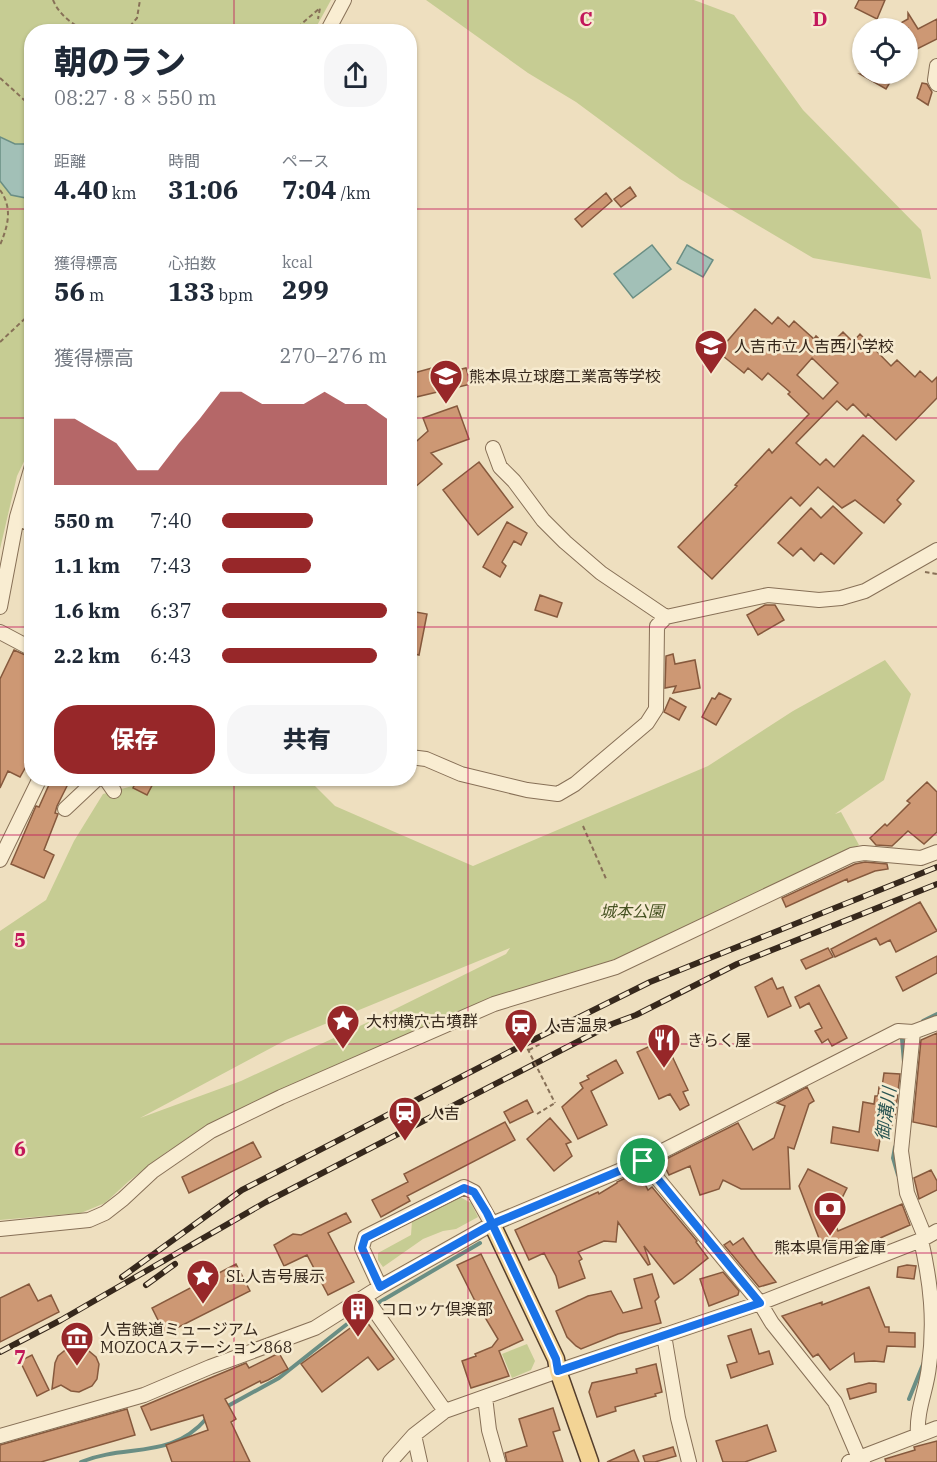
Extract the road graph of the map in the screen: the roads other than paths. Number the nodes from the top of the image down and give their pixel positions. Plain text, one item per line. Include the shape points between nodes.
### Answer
1 (344, 0) edge
2 (331, 24) edge
3 (937, 66) edge
4 (937, 84) edge
5 (493, 448) dead end
6 (24, 493) edge
7 (17, 517) junction
8 (24, 521) edge
9 (937, 550) edge
10 (9, 562) junction
11 (0, 579) edge
12 (0, 607) edge
13 (666, 617) junction
14 (0, 632) edge
15 (24, 645) edge
16 (417, 758) edge
17 (36, 786) edge
18 (89, 786) edge
19 (111, 786) edge
20 (114, 791) dead end
21 (65, 809) dead end
22 (937, 852) edge
23 (0, 860) edge
24 (937, 1023) edge
25 (912, 1032) junction
26 (643, 1161) junction
27 (492, 1224) junction
28 (0, 1229) edge
29 (928, 1236) edge
30 (380, 1287) junction
31 (364, 1296) junction
32 (760, 1303) junction
33 (664, 1335) junction
34 (558, 1371) junction
35 (484, 1397) junction
36 (445, 1411) junction
37 (937, 1428) edge
38 (918, 1434) junction
39 (414, 1435) junction
40 (0, 1436) edge
41 (857, 1461) edge
42 (390, 1462) edge
43 (420, 1462) edge
44 (498, 1462) edge
45 (590, 1462) edge
46 (689, 1462) edge

1 - 2 street
3 - 4 street
5 - 13 street via 500,466 565,542 601,573
6 - 7 street
7 - 8 street
7 - 10 street
9 - 13 street via 865,591 841,598 768,595
10 - 11 street
10 - 12 street
13 - 16 street via 657,627 656,709 647,723 558,794 461,774
14 - 15 street
17 - 23 street
18 - 21 street
19 - 20 street
22 - 28 street via 921,858 852,855 616,967 494,1004 281,1097 211,1131 153,1171 114,1206 89,1220
24 - 25 street
25 - 26 street via 898,1031
25 - 29 street via 901,1151 907,1193
26 - 27 street
26 - 32 street
27 - 30 street
27 - 30 street via 474,1192 464,1188 365,1238 362,1248
27 - 34 main road via 556,1359
29 - 32 street
29 - 38 street via 933,1330 927,1381 917,1418
30 - 31 street
31 - 36 street
31 - 40 street via 315,1328 144,1395
32 - 33 street
32 - 41 street via 836,1402
33 - 34 street
33 - 46 street
34 - 35 street
34 - 45 main road
35 - 36 street
35 - 44 street
36 - 39 street
37 - 38 street
38 - 41 street
39 - 42 street
39 - 43 street

